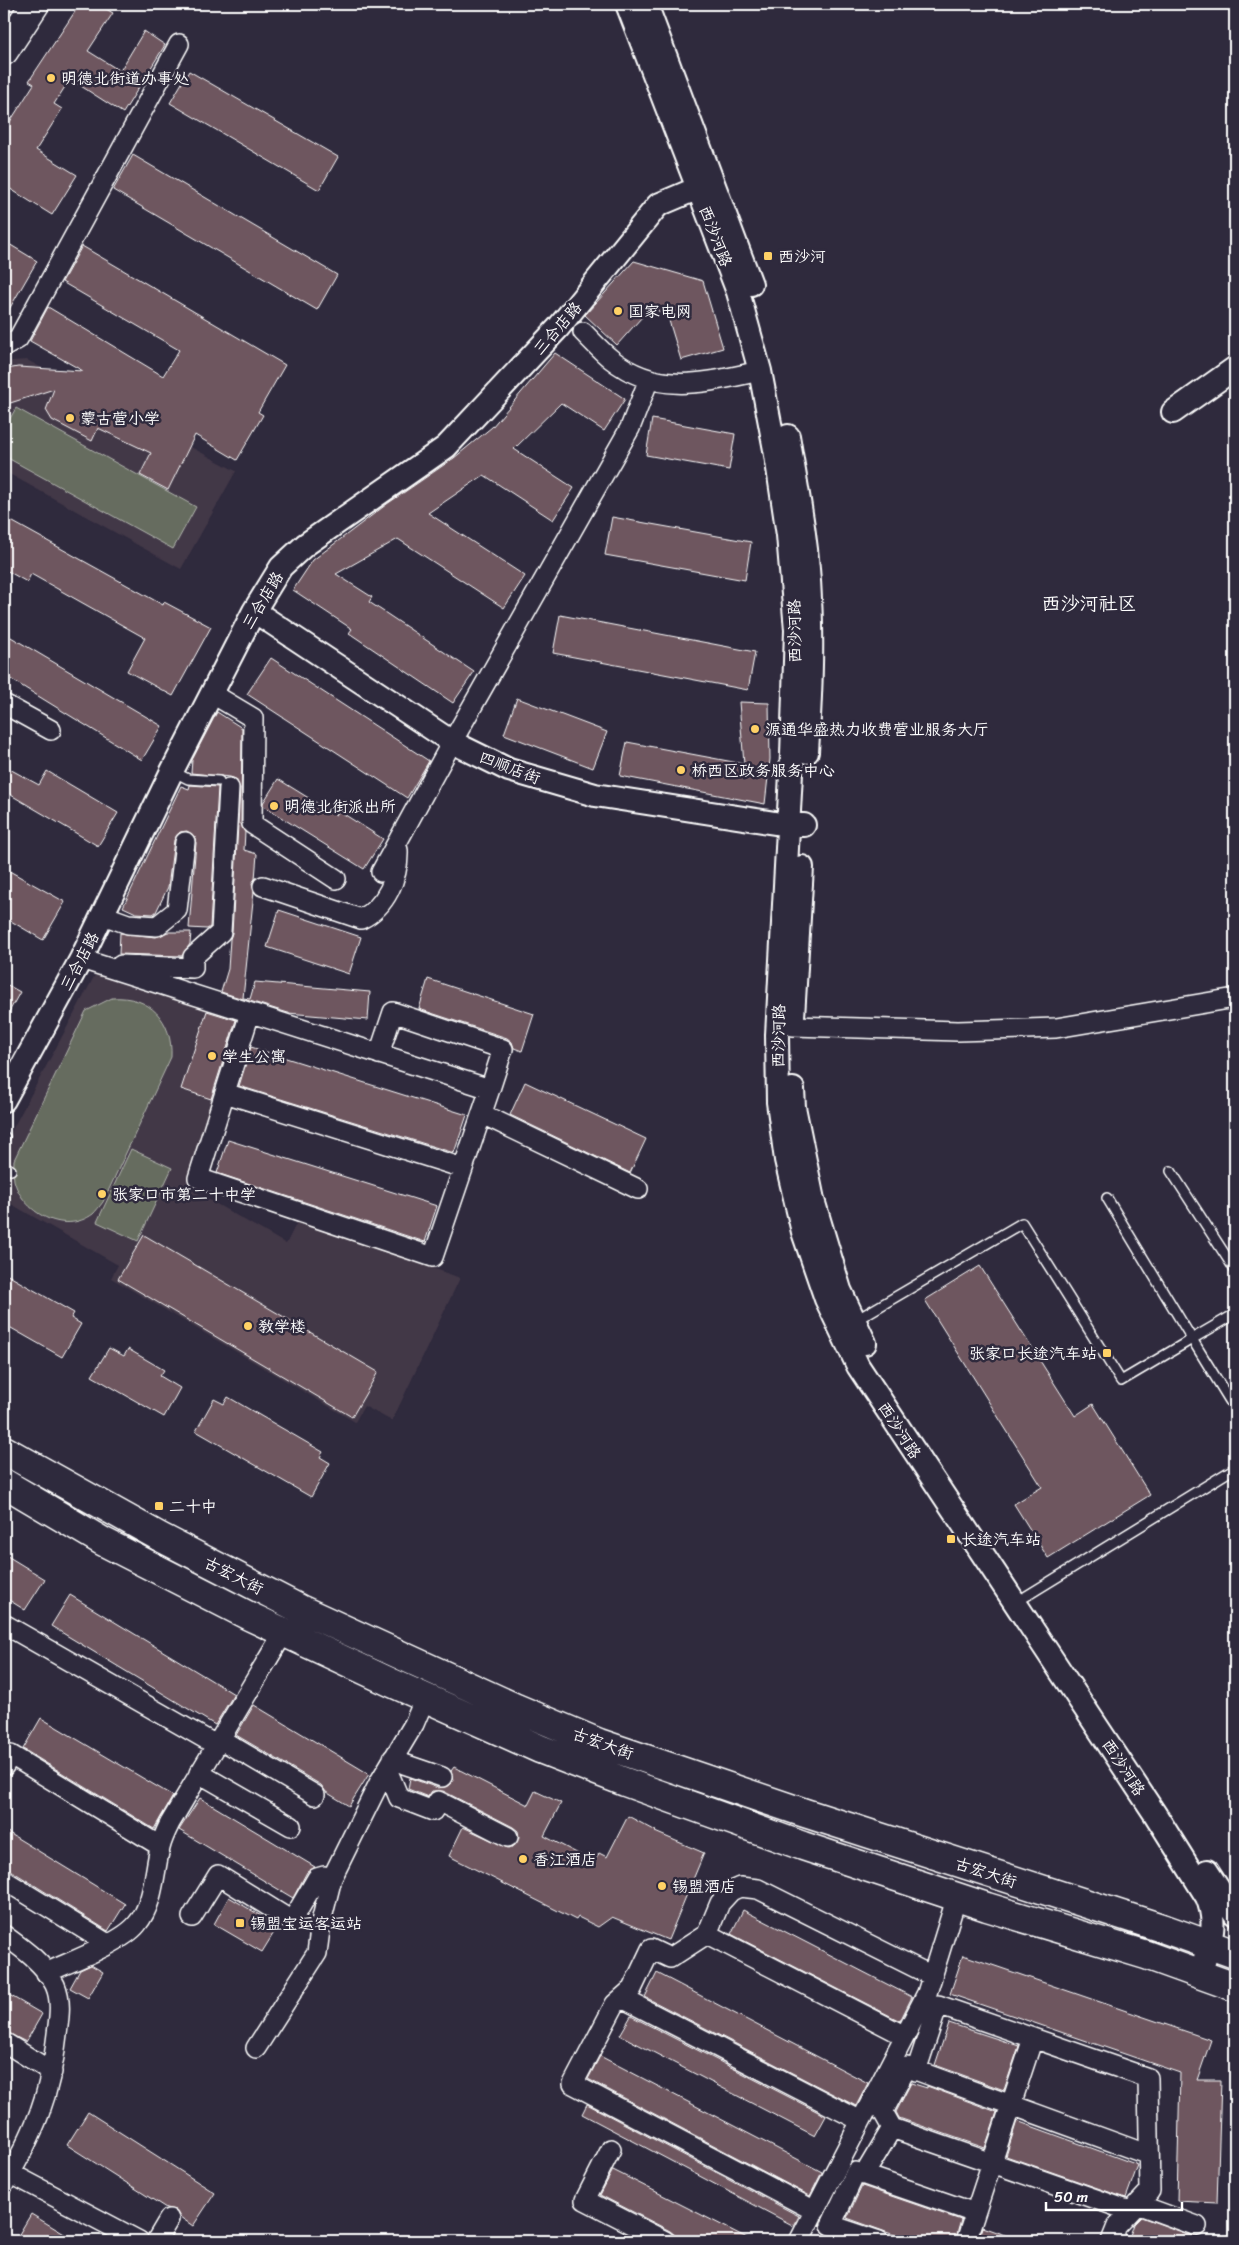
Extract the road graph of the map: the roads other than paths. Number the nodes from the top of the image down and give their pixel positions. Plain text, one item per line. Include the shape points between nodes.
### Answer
1 (35, 4) edge
2 (627, 4) edge
3 (646, 4) edge
4 (179, 44) dead end
5 (4, 51) edge
6 (705, 185) junction
7 (583, 332) dead end
8 (4, 347) edge
9 (1235, 368) edge
10 (760, 371) junction
11 (649, 379) junction
12 (1173, 412) dead end
13 (254, 611) junction
14 (212, 693) junction
15 (4, 704) edge
16 (51, 730) dead end
17 (452, 742) junction
18 (172, 771) junction
19 (224, 784) joint
20 (796, 825) junction
21 (185, 842) dead end
22 (398, 842) junction
23 (381, 872) dead end
24 (336, 879) dead end
25 (264, 886) dead end
26 (103, 915) junction
27 (81, 958) junction
28 (120, 965) dead end
29 (174, 967) junction
30 (167, 987) junction
31 (1235, 998) edge
32 (250, 1013) junction
33 (793, 1026) junction
34 (379, 1054) junction
35 (490, 1089) junction
36 (225, 1093) junction
37 (4, 1100) edge
38 (482, 1114) junction
39 (463, 1168) junction
40 (1171, 1171) dead end
41 (638, 1189) dead end
42 (1107, 1198) dead end
43 (1235, 1270) edge
44 (1235, 1314) edge
45 (848, 1325) junction
46 (1192, 1339) junction
47 (1235, 1409) edge
48 (4, 1450) edge
49 (1235, 1468) edge
50 (4, 1483) edge
51 (1021, 1599) junction
52 (4, 1624) edge
53 (284, 1632) junction
54 (426, 1698) junction
55 (218, 1742) junction
56 (390, 1763) junction
57 (4, 1766) edge
58 (200, 1773) junction
59 (442, 1777) dead end
60 (315, 1795) dead end
61 (291, 1826) dead end
62 (508, 1837) dead end
63 (160, 1846) junction
64 (332, 1878) junction
65 (4, 1880) edge
66 (957, 1896) junction
67 (1235, 1914) edge
68 (192, 1917) dead end
69 (4, 1934) edge
70 (707, 1934) junction
71 (108, 1944) junction
72 (1210, 1944) junction
73 (1235, 1954) edge
74 (46, 1973) junction
75 (1200, 1974) junction
76 (932, 1976) junction
77 (1234, 1981) edge
78 (622, 1998) junction
79 (905, 2036) junction
80 (1033, 2038) junction
81 (4, 2042) edge
82 (256, 2048) dead end
83 (916, 2071) junction
84 (52, 2072) junction
85 (1011, 2105) junction
86 (861, 2122) junction
87 (892, 2128) junction
88 (610, 2149) dead end
89 (1149, 2155) junction
90 (992, 2162) junction
91 (9, 2167) edge
92 (864, 2175) junction
93 (1133, 2208) junction
94 (815, 2211) junction
95 (975, 2213) junction
96 (169, 2219) dead end
97 (1197, 2226) dead end
98 (849, 2236) edge
99 (140, 2241) edge
100 (156, 2241) edge
101 (665, 2241) edge
102 (799, 2241) edge
103 (879, 2241) edge
104 (966, 2241) edge
105 (1111, 2241) edge

1 - 5 main road
2 - 6 street, 西沙河路
3 - 6 street, 西沙河路
4 - 8 street via 18,339
6 - 10 street, 西沙河路
6 - 13 street, 三合店路 via 658,205 558,328 446,447 305,545 281,567
6 - 20 street, 西沙河路 via 749,278 779,385 804,528 810,599 810,693
7 - 11 street via 611,359
9 - 12 street
10 - 11 street via 688,385
10 - 20 street, 西沙河路 via 788,535 796,630
11 - 17 street via 630,428
13 - 14 street, 三合店路
13 - 17 street, 四顺店街
14 - 18 street, 三合店路
14 - 24 street via 253,718 252,824
15 - 16 street
17 - 20 street, 四顺店街 via 509,770 595,795
17 - 22 street
18 - 19 lane via 188,779
18 - 26 street, 三合店路
19 - 29 street via 221,932 193,957 193,968
20 - 33 street, 西沙河路
20 - 45 street, 西沙河路 via 777,1035 778,1102 786,1160 803,1232 826,1299
21 - 26 street via 178,910 157,926 128,924
22 - 23 street
22 - 25 street via 399,863 390,890 371,914 361,919
26 - 27 street, 三合店路
27 - 30 street
27 - 37 street, 三合店路
28 - 29 street
29 - 30 street
30 - 32 street
31 - 33 street via 1056,1028 958,1030
32 - 34 street
32 - 36 street
33 - 45 street, 西沙河路 via 794,1107 813,1200
34 - 35 street
34 - 35 street via 393,1012 503,1049
35 - 38 street
36 - 39 street
36 - 39 street via 198,1178 433,1257
38 - 39 street
38 - 41 street
40 - 43 lane
42 - 46 lane
44 - 46 lane
45 - 46 lane via 1022,1223 1121,1381
45 - 51 street, 西沙河路 via 858,1366
46 - 47 lane
48 - 72 main road, 古宏大街 via 160,1537 300,1609 599,1743
49 - 51 lane
50 - 53 main road, 古宏大街 via 102,1541
51 - 67 street, 西沙河路
51 - 72 street, 西沙河路 via 1207,1897 1214,1925
52 - 55 street
53 - 54 main road, 古宏大街
53 - 55 street
54 - 56 street
54 - 66 main road, 古宏大街 via 540,1749 625,1782 803,1846
55 - 58 street
55 - 60 street
56 - 59 street via 404,1764
56 - 62 street via 399,1798 433,1811 438,1801
56 - 64 street
57 - 63 street via 10,1755
58 - 61 street
58 - 63 street via 170,1822
63 - 71 street via 154,1882 137,1924
64 - 68 street via 317,1878 292,1921 218,1875
64 - 82 street via 317,1953
65 - 71 street
66 - 75 main road, 古宏大街
66 - 76 street
69 - 74 street via 25,1950
70 - 76 street via 720,1903 731,1891 749,1887
70 - 78 street via 670,1958 651,1949 632,1989
70 - 79 street
71 - 74 street
72 - 73 main road, 古宏大街
72 - 75 street, 西沙河路
74 - 84 street via 55,1985 59,2001
75 - 77 main road, 古宏大街
76 - 79 street
78 - 86 street
78 - 94 street via 615,2004 574,2084
79 - 86 street
80 - 83 street via 938,2005
80 - 85 street
80 - 89 street via 1148,2078
81 - 84 street
83 - 85 street
83 - 87 street via 907,2068 883,2112
84 - 91 street via 42,2109
85 - 89 street
85 - 90 street
86 - 94 street
87 - 90 street
87 - 92 street
88 - 101 street via 586,2200
89 - 93 street via 1150,2191
90 - 93 street
90 - 95 street
91 - 99 street
92 - 95 street
92 - 98 street via 856,2172 831,2225
93 - 97 street
93 - 105 street via 1117,2226
94 - 102 street
95 - 104 street
96 - 100 street
98 - 103 street

